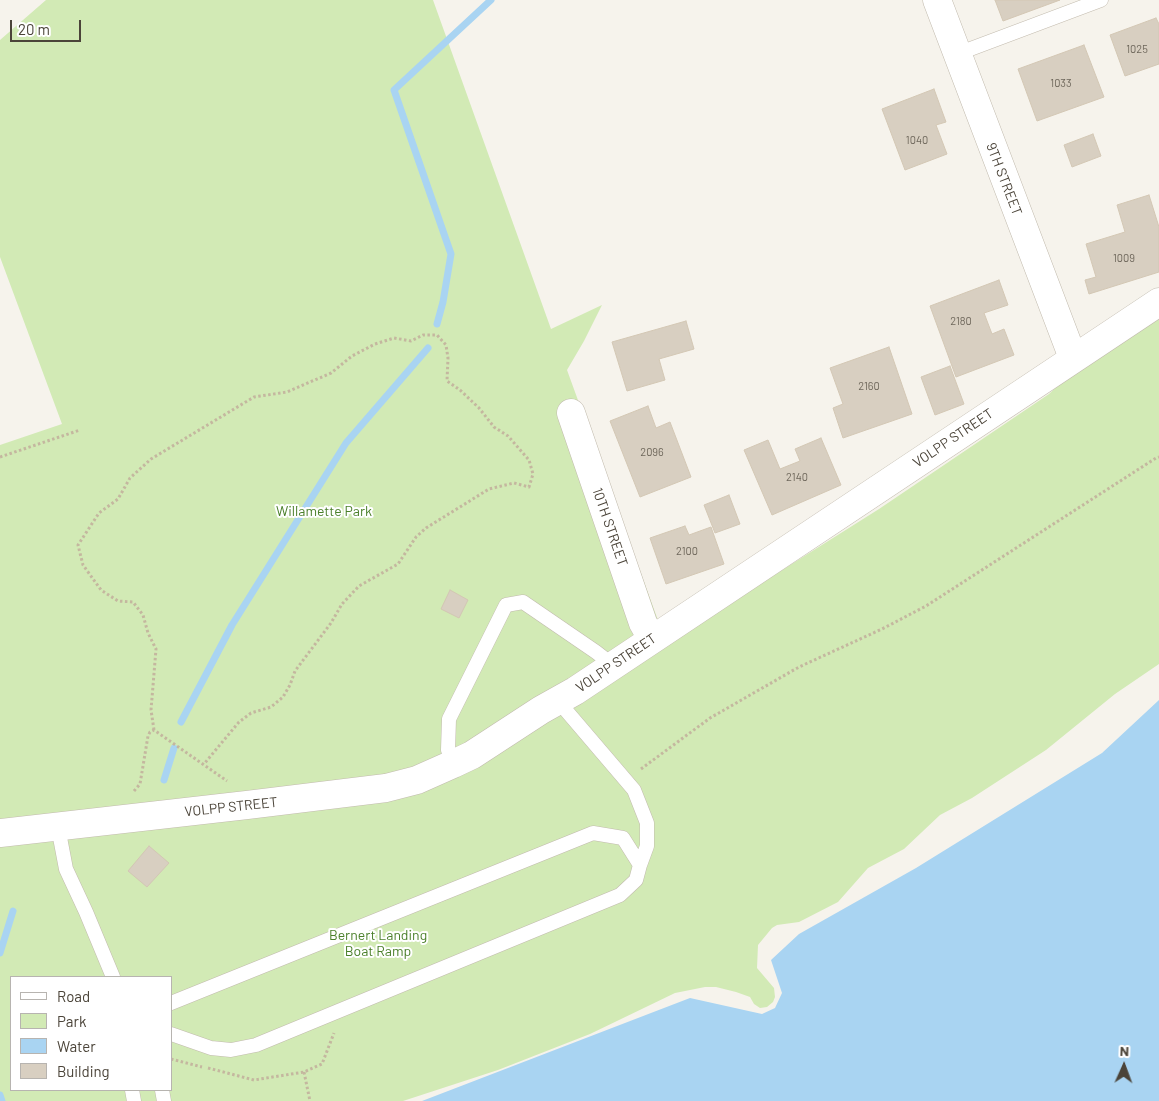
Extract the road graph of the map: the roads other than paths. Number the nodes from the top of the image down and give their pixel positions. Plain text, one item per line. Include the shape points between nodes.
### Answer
1 (937, 0) edge
2 (1101, 0) edge
3 (957, 54) junction
4 (1159, 302) edge
5 (1073, 358) junction
6 (571, 413) dead end
7 (652, 639) junction
8 (614, 666) junction
9 (558, 701) junction
10 (453, 764) junction
11 (58, 827) junction
12 (0, 833) edge
13 (640, 865) junction
14 (113, 976) edge
15 (172, 1003) edge
16 (172, 1034) edge

1 - 3 street, 9TH STREET
2 - 3 lane
3 - 5 street, 9TH STREET
4 - 5 street, VOLPP STREET
5 - 7 street, VOLPP STREET
6 - 7 street, 10TH STREET via 643,622
7 - 8 street, VOLPP STREET
8 - 9 street, VOLPP STREET
8 - 10 lane via 523,602 506,606 449,719 448,750
9 - 10 street, VOLPP STREET
9 - 13 lane via 634,790 647,823 648,846
10 - 11 street, VOLPP STREET via 417,780 386,788
11 - 12 street, VOLPP STREET
11 - 14 lane via 66,869
13 - 15 lane via 623,838 593,833
13 - 16 lane via 636,880 620,895 256,1045 231,1050 211,1048

